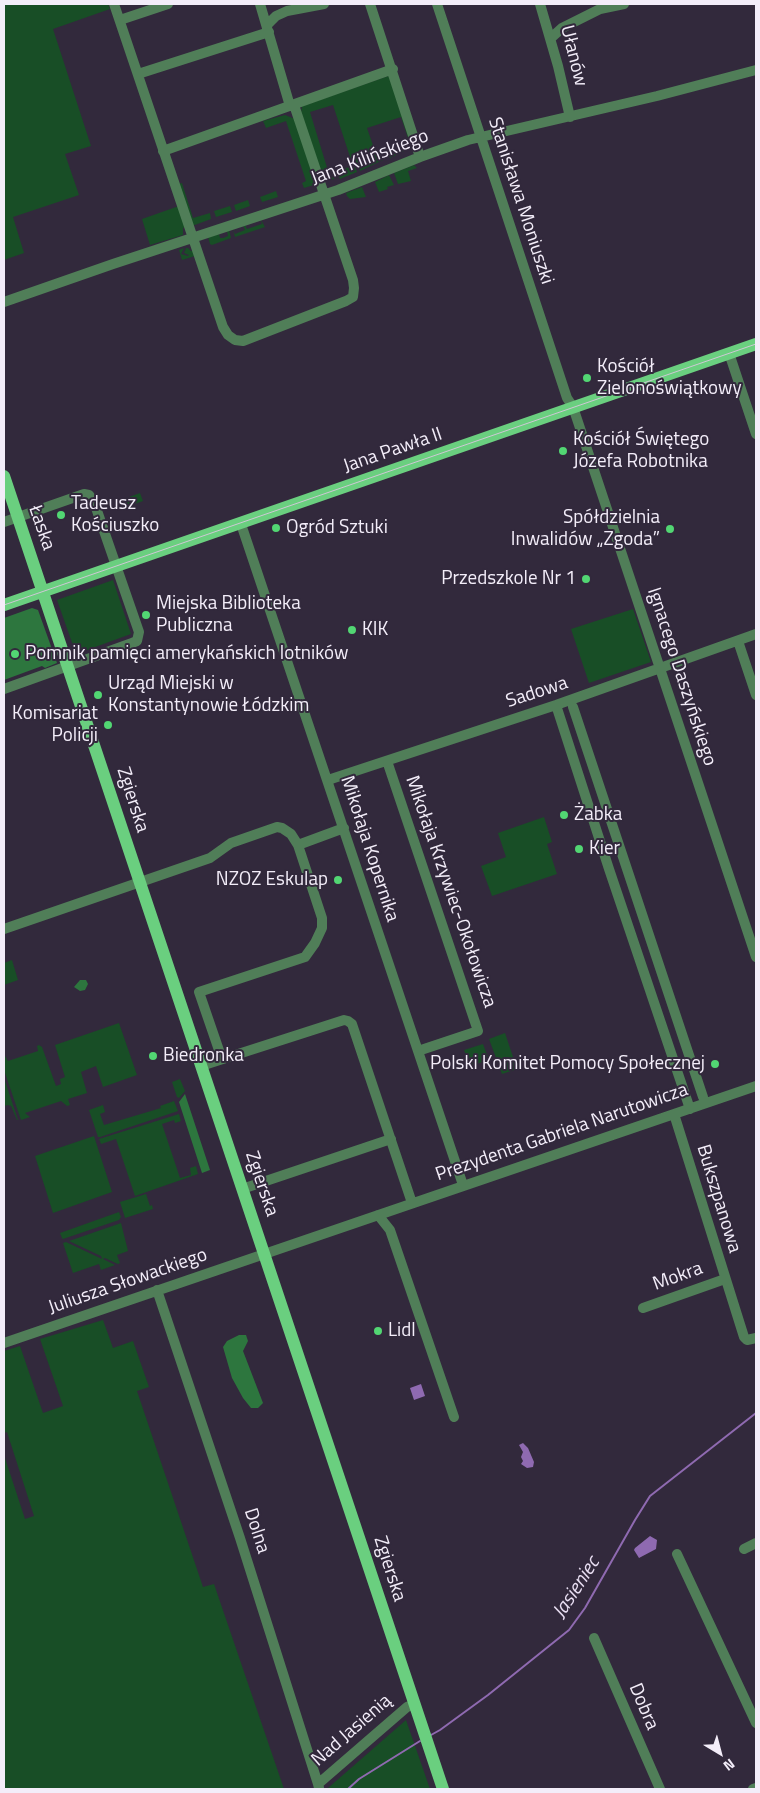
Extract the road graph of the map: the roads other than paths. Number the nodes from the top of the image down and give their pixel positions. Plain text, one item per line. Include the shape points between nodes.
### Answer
1 (114, 4) edge
2 (168, 4) edge
3 (260, 4) edge
4 (324, 4) edge
5 (370, 4) edge
6 (437, 4) edge
7 (540, 4) edge
8 (624, 4) edge
9 (120, 20) junction
10 (268, 28) junction
11 (551, 38) junction
12 (392, 69) junction
13 (756, 70) edge
14 (138, 74) junction
15 (292, 106) junction
16 (570, 117) junction
17 (480, 137) junction
18 (163, 151) junction
19 (420, 156) junction
20 (324, 195) junction
21 (192, 239) junction
22 (4, 302) edge
23 (756, 344) edge
24 (729, 353) junction
25 (573, 407) junction
26 (756, 434) edge
27 (4, 476) edge
28 (18, 517) junction
29 (4, 522) edge
30 (241, 524) junction
31 (117, 567) junction
32 (42, 592) junction
33 (4, 605) edge
34 (756, 634) edge
35 (738, 641) junction
36 (67, 666) junction
37 (659, 669) junction
38 (4, 689) edge
39 (756, 694) edge
40 (556, 705) junction
41 (574, 707) dead end
42 (387, 761) junction
43 (328, 780) junction
44 (344, 828) junction
45 (298, 845) junction
46 (625, 864) junction
47 (609, 869) junction
48 (140, 882) junction
49 (4, 929) edge
50 (756, 958) edge
51 (418, 1051) junction
52 (222, 1059) junction
53 (201, 1066) junction
54 (694, 1071) junction
55 (678, 1077) junction
56 (756, 1086) edge
57 (703, 1097) dead end
58 (690, 1109) junction
59 (674, 1114) junction
60 (391, 1139) junction
61 (463, 1185) junction
62 (242, 1189) junction
63 (412, 1203) junction
64 (378, 1214) junction
65 (265, 1254) junction
66 (725, 1279) junction
67 (157, 1290) junction
68 (643, 1308) dead end
69 (756, 1338) edge
70 (4, 1343) edge
71 (454, 1418) dead end
72 (756, 1543) edge
73 (744, 1549) dead end
74 (677, 1554) dead end
75 (594, 1638) dead end
76 (415, 1704) junction
77 (756, 1723) edge
78 (319, 1787) edge
79 (443, 1789) edge
80 (660, 1789) edge

1 - 9 street
2 - 9 street
3 - 10 street
4 - 10 street via 287,11 276,16
5 - 12 street
6 - 17 street, Stanisława Moniuszki
7 - 11 street, Ułanów
8 - 11 street via 600,9 562,28
9 - 14 street
10 - 14 street
10 - 15 street
11 - 16 street, Ułanów
12 - 15 street
12 - 19 street
13 - 16 street, Jana Kilińskiego
14 - 18 street
15 - 18 street
15 - 20 street
16 - 17 street, Jana Kilińskiego
17 - 19 street, Jana Kilińskiego
17 - 25 street, Stanisława Moniuszki via 567,398
18 - 21 street
19 - 20 street, Jana Kilińskiego
20 - 21 street, Jana Kilińskiego
20 - 21 street via 353,280 352,297 243,341 235,340 223,327
21 - 22 street, Jana Kilińskiego
23 - 24 main road, Jana Pawła II
24 - 25 main road, Jana Pawła II
24 - 26 street
25 - 30 main road, Jana Pawła II
25 - 37 street, Ignacego Daszyńskiego
27 - 28 main road, Łaska
28 - 29 street
28 - 31 street via 89,495
28 - 32 main road, Łaska
30 - 31 main road, Jana Pawła II
30 - 43 street, Mikołaja Kopernika
31 - 32 main road, Jana Pawła II
31 - 36 street via 139,632 137,641
32 - 33 main road, Jana Pawła II
32 - 36 main road, Zgierska
34 - 35 street, Sadowa
35 - 37 street, Sadowa
35 - 39 street
36 - 38 street
36 - 48 main road, Zgierska
37 - 40 street, Sadowa
37 - 50 street, Ignacego Daszyńskiego
40 - 42 street, Sadowa
40 - 47 street
41 - 46 street
42 - 43 street, Sadowa
42 - 51 street, Mikołaja Krzywiec-Okołowicza via 478,1031
43 - 44 street, Mikołaja Kopernika
44 - 45 street
44 - 51 street, Mikołaja Kopernika
45 - 48 street via 291,834 278,827 231,843 210,858
45 - 52 street via 322,918 322,928 305,957 200,992
46 - 47 street
46 - 54 street
47 - 55 street
48 - 49 street
48 - 53 main road, Zgierska
51 - 61 street, Mikołaja Kopernika
52 - 53 street
52 - 60 street via 348,1021 352,1024
53 - 62 main road, Zgierska
54 - 55 street
54 - 57 street
55 - 58 street
56 - 58 street, Prezydenta Gabriela Narutowicza
58 - 59 street, Prezydenta Gabriela Narutowicza
59 - 61 street, Prezydenta Gabriela Narutowicza
59 - 66 street, Bukszpanowa
60 - 62 street
60 - 63 street
61 - 63 street, Prezydenta Gabriela Narutowicza
62 - 65 main road, Zgierska
63 - 64 street, Prezydenta Gabriela Narutowicza
64 - 65 street, Prezydenta Gabriela Narutowicza
64 - 71 street via 390,1230
65 - 67 street, Juliusza Słowackiego
65 - 76 main road, Zgierska
66 - 68 street, Mokra
66 - 69 street, Bukszpanowa via 744,1337 747,1340
67 - 70 street, Juliusza Słowackiego
67 - 78 street, Dolna
72 - 73 street
74 - 77 street
75 - 80 street, Dobra
76 - 78 street, Nad Jasienią via 407,1707
76 - 79 main road, Zgierska

